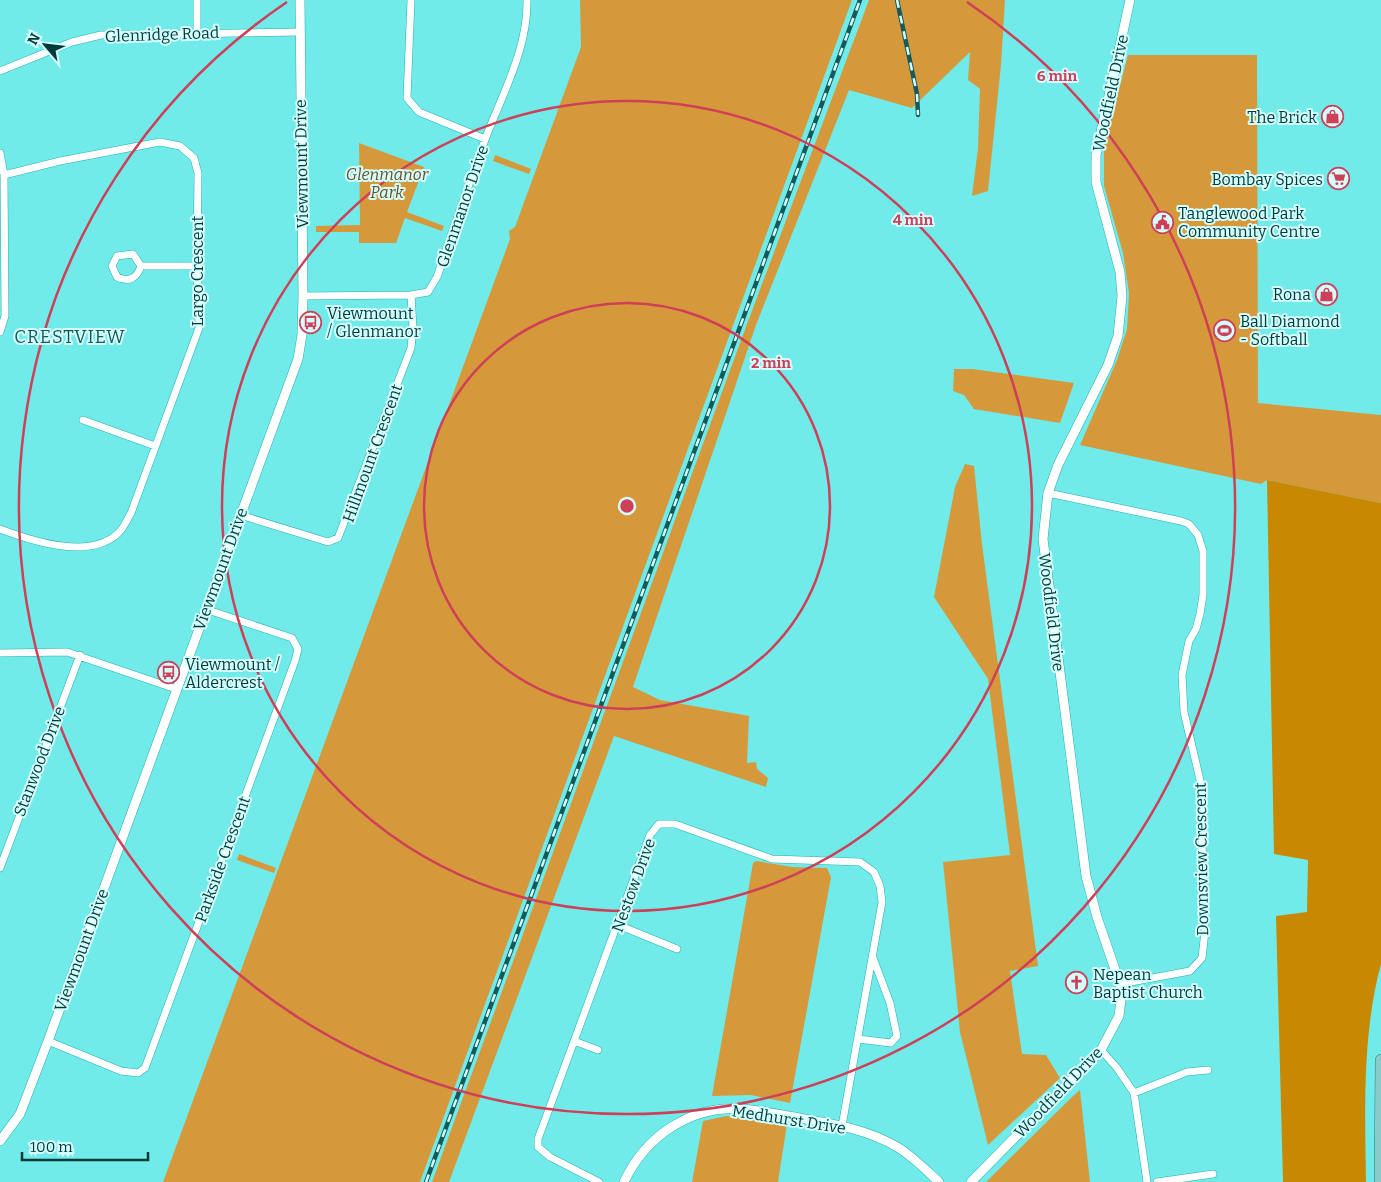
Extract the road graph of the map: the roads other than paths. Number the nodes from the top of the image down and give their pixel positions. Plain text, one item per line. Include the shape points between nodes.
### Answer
1 (197, 0) edge
2 (300, 0) edge
3 (411, 0) edge
4 (527, 0) edge
5 (1130, 0) edge
6 (197, 32) junction
7 (300, 32) junction
8 (0, 71) edge
9 (485, 139) junction
10 (0, 153) edge
11 (4, 175) junction
12 (141, 266) junction
13 (197, 266) junction
14 (411, 295) junction
15 (303, 296) junction
16 (0, 332) edge
17 (83, 420) dead end
18 (155, 446) junction
19 (1048, 493) junction
20 (240, 514) junction
21 (0, 529) edge
22 (205, 609) junction
23 (0, 653) edge
24 (80, 655) junction
25 (176, 689) junction
26 (0, 868) edge
27 (618, 925) junction
28 (677, 949) dead end
29 (873, 958) junction
30 (1120, 984) junction
31 (858, 1039) junction
32 (48, 1041) junction
33 (574, 1041) junction
34 (598, 1050) dead end
35 (1101, 1050) junction
36 (1381, 1060) edge
37 (1208, 1070) dead end
38 (1134, 1093) junction
39 (842, 1126) junction
40 (0, 1141) edge
41 (1213, 1174) dead end
42 (599, 1182) edge
43 (624, 1182) edge
44 (939, 1182) edge
45 (971, 1182) edge
46 (1147, 1182) edge
47 (1158, 1182) edge
48 (1380, 1182) edge

1 - 6 street
2 - 7 street, Viewmount Drive
3 - 9 street via 407,98 419,112
4 - 9 street, Glenmanor Drive via 527,22 521,47
5 - 19 street, Woodfield Drive via 1096,155 1096,182 1120,272 1122,296 1118,336 1108,365 1058,465
6 - 7 street, Glenridge Road
6 - 8 street, Glenridge Road via 100,35 72,42
7 - 15 street, Viewmount Drive
9 - 14 street, Glenmanor Drive via 437,277 428,292
10 - 11 street
11 - 13 street, Largo Crescent via 60,160 160,142 180,146 194,158 198,173
11 - 16 street via 5,316
12 - 12 street via 133,254 127,253 117,256 112,266 117,277 128,280 135,278
12 - 13 street
13 - 18 street, Largo Crescent via 199,328
14 - 15 street, Glenmanor Drive
14 - 20 street, Hillmount Crescent via 413,328 410,348 338,538 328,542
15 - 20 street, Viewmount Drive via 298,359
17 - 18 street
18 - 21 street, Largo Crescent via 131,512 121,530 105,540 93,545 67,547 32,541
19 - 30 street, Woodfield Drive via 1043,539 1086,876
19 - 30 street, Downsview Crescent via 1181,521 1189,524 1198,535 1203,551 1200,614 1189,642 1182,675 1184,712 1200,780 1205,931 1202,958 1190,971
20 - 22 street, Viewmount Drive
22 - 25 street, Viewmount Drive
22 - 32 street, Parkside Crescent via 292,638 298,649 292,670 146,1068 138,1073 121,1071
23 - 24 street via 67,652
24 - 25 street
24 - 26 street, Stanwood Drive
25 - 32 street, Viewmount Drive
27 - 28 street
27 - 29 street, Nestow Drive via 654,829 659,824 675,824 772,859 851,860 868,866 880,886 882,902
27 - 33 street, Nestow Drive
29 - 31 street, Nestow Drive
29 - 31 street, Nestow Drive via 890,1003 897,1036 892,1043
30 - 35 street, Woodfield Drive via 1119,1016
31 - 39 street, Nestow Drive
32 - 40 street, Viewmount Drive via 20,1114
33 - 34 street
33 - 42 street, Nestow Drive via 538,1146 550,1157
35 - 38 street
35 - 45 street, Woodfield Drive
36 - 48 main road
37 - 38 street via 1188,1072
38 - 46 street
39 - 43 street, Medhurst Drive via 740,1108 704,1113 685,1118 652,1141
39 - 44 street, Medhurst Drive via 898,1148
41 - 47 street

